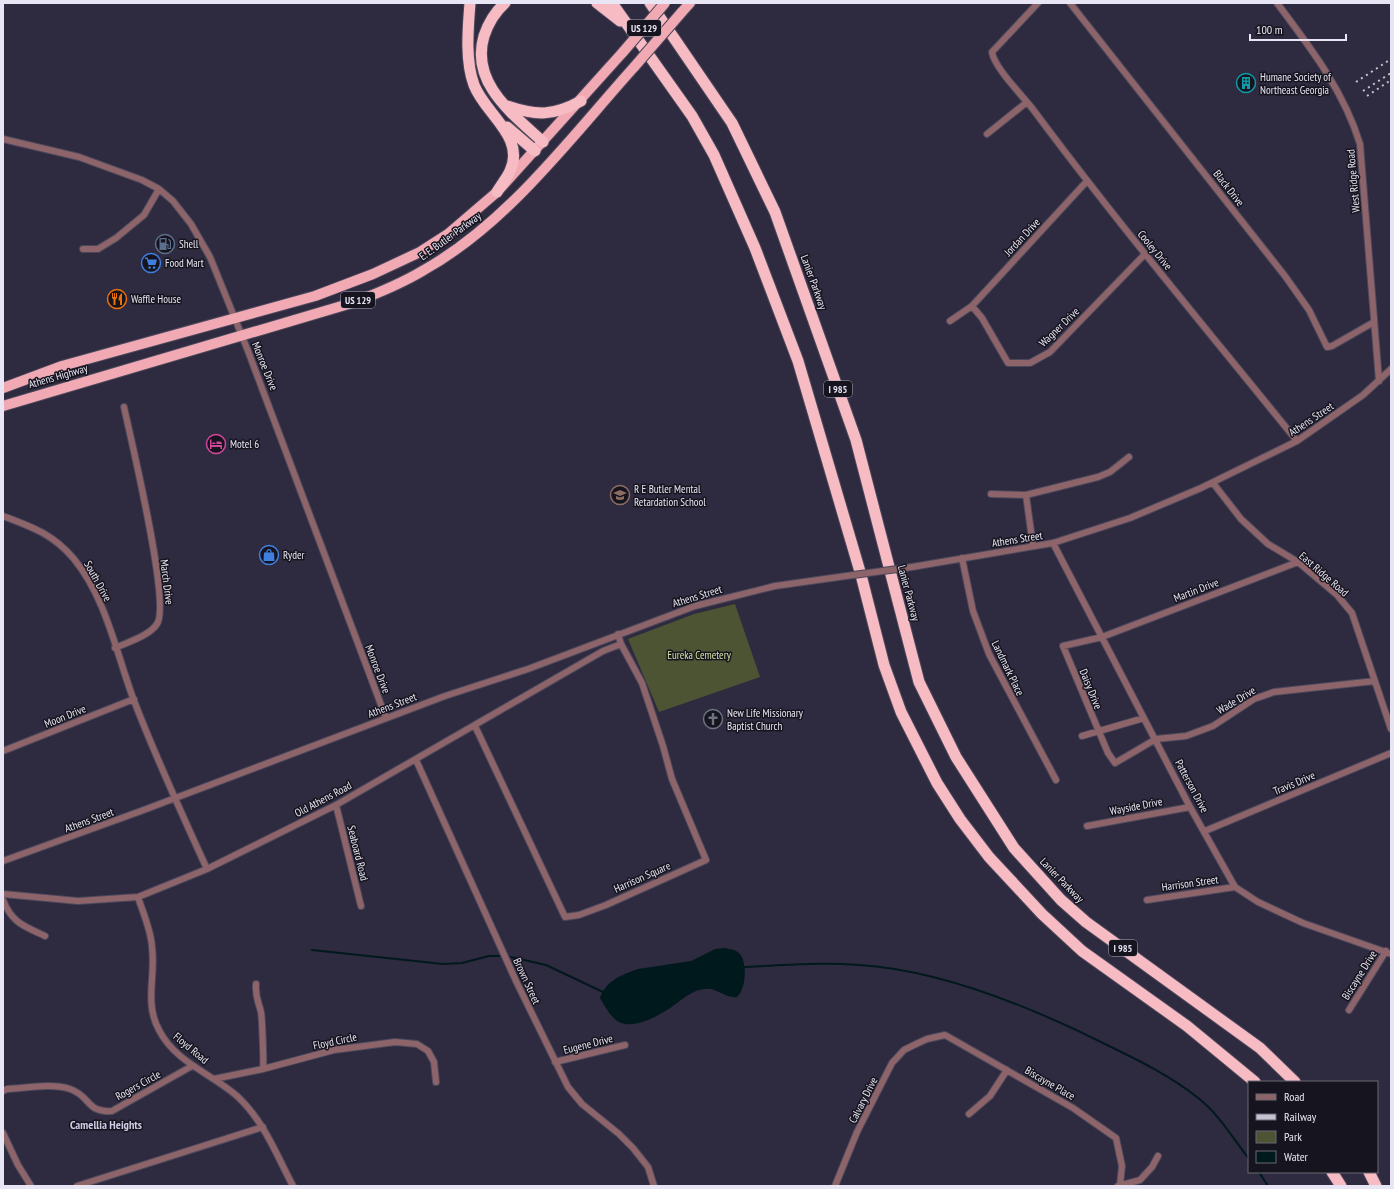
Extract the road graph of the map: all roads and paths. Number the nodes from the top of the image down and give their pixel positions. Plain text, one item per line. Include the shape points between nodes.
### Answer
1 (470, 3) edge
2 (505, 3) edge
3 (597, 3) edge
4 (612, 3) edge
5 (650, 3) edge
6 (666, 3) edge
7 (690, 3) edge
8 (1038, 3) edge
9 (1277, 3) edge
10 (1071, 4) edge
11 (629, 29) junction
12 (581, 101) junction
13 (1028, 102) junction
14 (506, 106) junction
15 (494, 117) junction
16 (987, 134) dead end
17 (3, 139) edge
18 (543, 142) junction
19 (535, 151) junction
20 (556, 154) junction
21 (548, 163) junction
22 (1086, 181) junction
23 (159, 189) junction
24 (497, 192) junction
25 (83, 250) dead end
26 (1146, 254) junction
27 (972, 306) junction
28 (235, 318) junction
29 (950, 320) dead end
30 (1374, 322) junction
31 (242, 336) junction
32 (114, 352) joint
33 (1391, 369) edge
34 (120, 370) joint
35 (1379, 380) junction
36 (3, 388) edge
37 (3, 406) edge
38 (124, 407) dead end
39 (1297, 441) junction
40 (1129, 457) dead end
41 (1213, 483) junction
42 (991, 494) dead end
43 (1026, 495) junction
44 (3, 516) edge
45 (1053, 543) junction
46 (1033, 546) junction
47 (962, 558) junction
48 (1298, 562) junction
49 (890, 570) junction
50 (618, 634) junction
51 (1102, 637) junction
52 (620, 644) junction
53 (115, 648) junction
54 (1375, 682) junction
55 (134, 699) junction
56 (386, 718) junction
57 (1144, 718) junction
58 (475, 726) junction
59 (1391, 729) edge
60 (1098, 731) junction
61 (1082, 736) dead end
62 (1156, 739) junction
63 (3, 751) edge
64 (1391, 753) edge
65 (416, 760) junction
66 (1056, 780) dead end
67 (174, 798) junction
68 (336, 805) junction
69 (1190, 807) junction
70 (1087, 826) dead end
71 (1204, 831) junction
72 (3, 861) edge
73 (206, 869) junction
74 (1235, 887) junction
75 (3, 894) edge
76 (138, 897) junction
77 (3, 900) edge
78 (1147, 900) dead end
79 (361, 906) dead end
80 (45, 936) dead end
81 (1388, 952) edge
82 (256, 984) dead end
83 (1349, 1010) dead end
84 (927, 1038) joint
85 (625, 1045) dead end
86 (555, 1062) junction
87 (192, 1066) junction
88 (263, 1069) junction
89 (1007, 1070) junction
90 (214, 1079) junction
91 (1254, 1081) edge
92 (1294, 1081) edge
93 (436, 1082) dead end
94 (3, 1091) edge
95 (968, 1114) dead end
96 (263, 1127) junction
97 (3, 1133) edge
98 (1158, 1156) dead end
99 (1333, 1173) edge
100 (1369, 1173) edge
101 (31, 1186) edge
102 (77, 1186) edge
103 (293, 1186) edge
104 (654, 1186) edge
105 (835, 1186) edge
106 (1119, 1186) edge
107 (1341, 1186) edge
108 (1376, 1186) edge

1 - 15 highway via 471,76 478,94
2 - 14 highway via 493,16 486,30 481,61 489,86
3 - 11 highway, US 129
4 - 11 highway, I 985
5 - 49 highway, Lanier Parkway / I 985 via 732,123 775,212 856,440
6 - 12 highway, E. E. Butler Parkway / US 129, bridge
7 - 20 highway, E. E. Butler Parkway, bridge
8 - 13 street, Cooley Drive via 992,52 992,57 1000,70
9 - 30 street, West Ridge Road via 1317,56 1352,119 1360,144
10 - 30 street, Black Drive via 1285,276 1309,310 1327,347
11 - 91 highway, I 985 via 692,116 714,155 755,248 798,361 861,575 884,665 900,712 937,783 989,857 1042,914 1082,951 1187,1026
12 - 14 highway via 550,113 527,112
12 - 18 highway, E. E. Butler Parkway / US 129
13 - 16 street
13 - 22 street, Cooley Drive
14 - 18 highway
15 - 19 highway
15 - 24 highway via 510,138 514,148 510,170
17 - 23 street, Monroe Drive via 79,157 142,180
18 - 19 highway, E. E. Butler Parkway / US 129
18 - 20 highway
19 - 21 highway
19 - 24 highway, E. E. Butler Parkway / US 129
20 - 21 highway, E. E. Butler Parkway / US 129
21 - 31 highway, E. E. Butler Parkway / US 129 via 500,213 425,270 380,292
22 - 26 street, Cooley Drive
22 - 27 street, Jordan Drive
23 - 25 street via 144,215 116,238 98,249
23 - 28 street, Monroe Drive via 180,208 201,240
24 - 28 highway, E. E. Butler Parkway / US 129 via 454,229 420,252 373,274 315,296
26 - 27 street, Wagner Drive via 1050,352 1030,363 1008,364 982,318
26 - 39 street, Cooley Drive
27 - 29 street, Jordan Drive
28 - 31 street, Monroe Drive
28 - 32 highway, E. E. Butler Parkway / US 129
30 - 35 street, West Ridge Road
31 - 34 highway, E. E. Butler Parkway / US 129
31 - 56 street, Monroe Drive
32 - 36 highway, Athens Highway / US 129 via 62,366
33 - 35 street, Athens Street
34 - 37 highway, Athens Highway / US 129
35 - 39 street, Athens Street via 1364,395
38 - 53 street, March Drive via 151,533 161,615 151,631
39 - 41 street, Athens Street
40 - 43 street via 1110,472 1098,477
41 - 45 street, Athens Street via 1130,518
41 - 48 street, East Ridge Road via 1250,528 1268,544
42 - 43 street
43 - 46 street
44 - 53 street, South Drive via 48,535 75,560 96,595
45 - 46 street, Athens Street
45 - 51 street, Patterson Drive
46 - 47 street, Athens Street
47 - 49 street, Athens Street, bridge
47 - 66 street, Landmark Place via 973,611 989,654
48 - 51 street, Martin Drive
48 - 54 street, East Ridge Road via 1337,595 1352,613
49 - 50 street, Athens Street, bridge via 775,586 736,595 695,606
49 - 92 highway, Lanier Parkway / I 985 via 919,682 956,756 1014,848 1061,900 1086,922 1260,1048
50 - 52 street
50 - 56 street, Athens Street via 528,669
51 - 57 street, Patterson Drive
51 - 60 street, Daisy Drive via 1063,646
52 - 58 street, Old Athens Road via 603,651
52 - 58 street, Harrison Square via 642,683 672,779 706,860 606,905 565,917
53 - 55 street
54 - 59 street, East Ridge Road
54 - 62 street, Wade Drive via 1274,692 1254,699 1213,726 1186,736
55 - 63 street, Moon Drive
55 - 67 street
56 - 67 street, Athens Street
57 - 60 street
57 - 62 street, Patterson Drive
58 - 65 street, Old Athens Road
60 - 61 street
60 - 62 street via 1115,763
62 - 69 street, Patterson Drive
64 - 71 street, Travis Drive
65 - 68 street, Old Athens Road
65 - 86 street, Brown Street
67 - 72 street, Athens Street
67 - 73 street
68 - 73 street, Old Athens Road
68 - 79 street, Seaboard Road
69 - 70 street, Wayside Drive
69 - 71 street, Patterson Drive
71 - 74 street, Patterson Drive
73 - 76 street, Old Athens Road
74 - 78 street, Harrison Street
74 - 81 street, Patterson Drive via 1258,902 1303,923
75 - 76 street, Old Athens Road via 78,901
76 - 87 street, Floyd Road via 153,947 151,1015 166,1042
77 - 80 street via 14,920
81 - 83 street, Biscayne Drive
82 - 88 street via 256,1001 261,1012
84 - 89 street, Biscayne Place via 946,1035
84 - 105 street, Calvary Drive via 904,1050 892,1063 857,1132
85 - 86 street, Eugene Drive
86 - 104 street, Brown Street via 568,1087 582,1104 633,1148 648,1168
87 - 90 street, Floyd Road
87 - 94 street, Rogers Circle via 112,1111 101,1112 91,1106 82,1094 69,1089 51,1087
88 - 90 street, Floyd Circle
88 - 93 street, Floyd Circle via 334,1050 374,1044 410,1043 428,1051 434,1062
89 - 95 street via 990,1096
89 - 106 street, Biscayne Place via 1073,1108 1116,1138 1122,1166
90 - 96 street, Floyd Road via 247,1106
96 - 102 street
96 - 103 street, Floyd Road
97 - 101 street
98 - 106 street via 1140,1180
99 - 107 highway
100 - 108 highway

